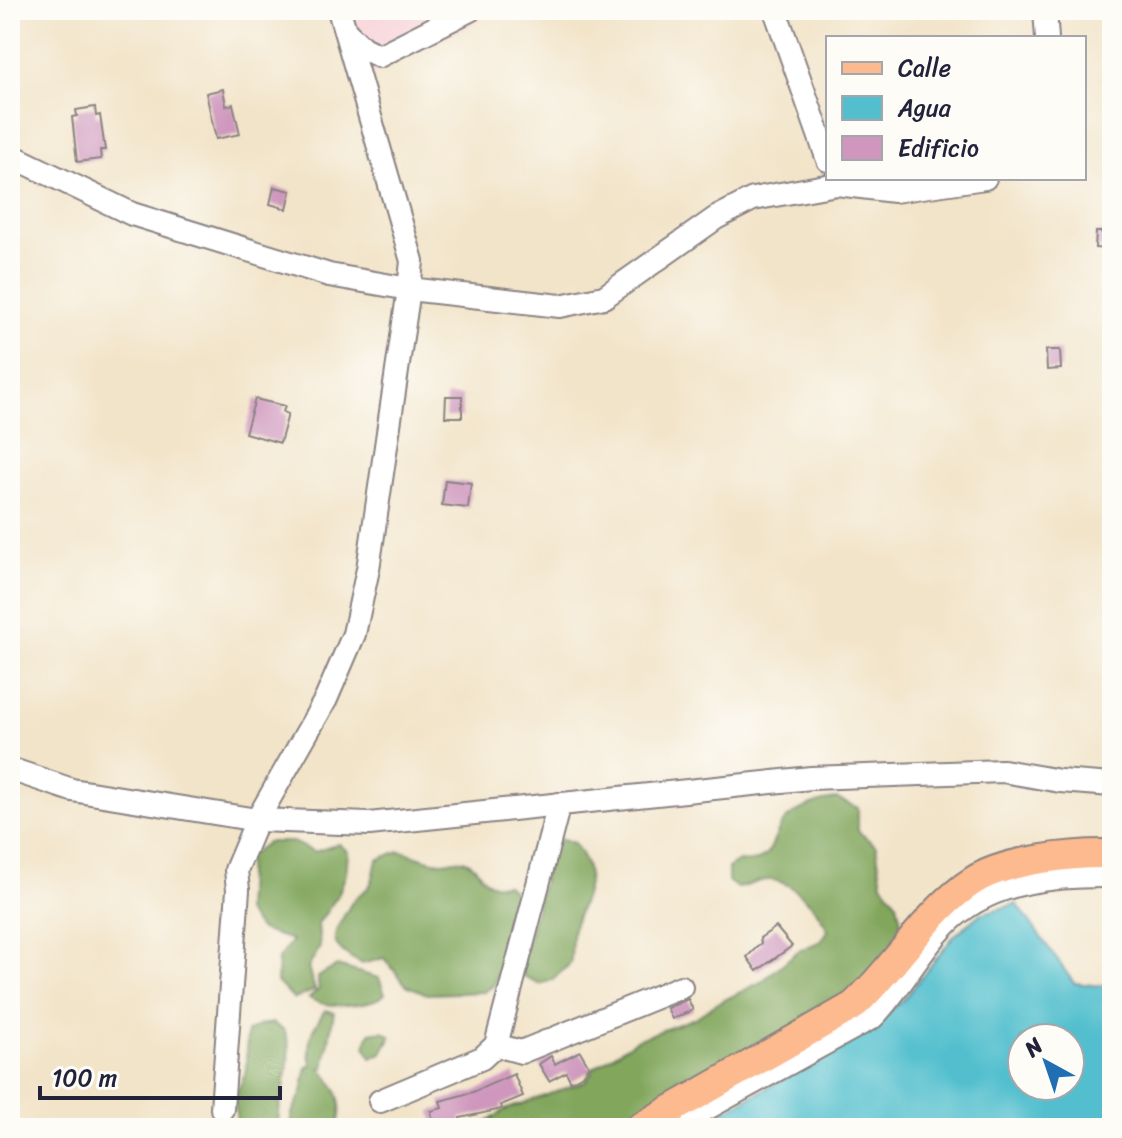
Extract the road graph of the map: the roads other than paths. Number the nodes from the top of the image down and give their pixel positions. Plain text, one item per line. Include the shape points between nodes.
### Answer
1 (470, 10) edge
2 (775, 10) edge
3 (1045, 10) edge
4 (342, 21) edge
5 (1047, 36) edge
6 (826, 154) edge
7 (10, 155) edge
8 (971, 180) edge
9 (836, 181) edge
10 (409, 289) junction
11 (10, 769) edge
12 (1112, 785) edge
13 (559, 804) junction
14 (257, 820) junction
15 (1112, 854) edge
16 (1112, 876) edge
17 (681, 987) dead end
18 (496, 1045) junction
19 (380, 1101) dead end
20 (222, 1109) dead end
21 (639, 1128) edge
22 (671, 1128) edge

1 - 4 street via 379,56 363,48
2 - 6 street
3 - 5 street
4 - 10 street via 412,261
7 - 10 street via 132,214 329,275
8 - 9 street via 894,191
9 - 10 street via 753,199 716,218 604,297 560,306
10 - 14 street via 354,634 326,699
11 - 14 street via 72,790
12 - 13 street via 1003,771 811,778
13 - 14 street via 369,824
13 - 18 street
14 - 20 street via 236,870
15 - 21 main road via 1033,863 975,880 950,900 853,1006
16 - 22 street via 1043,880 1006,888 970,906 953,918 873,1017
17 - 18 street via 521,1052
18 - 19 street via 482,1058

